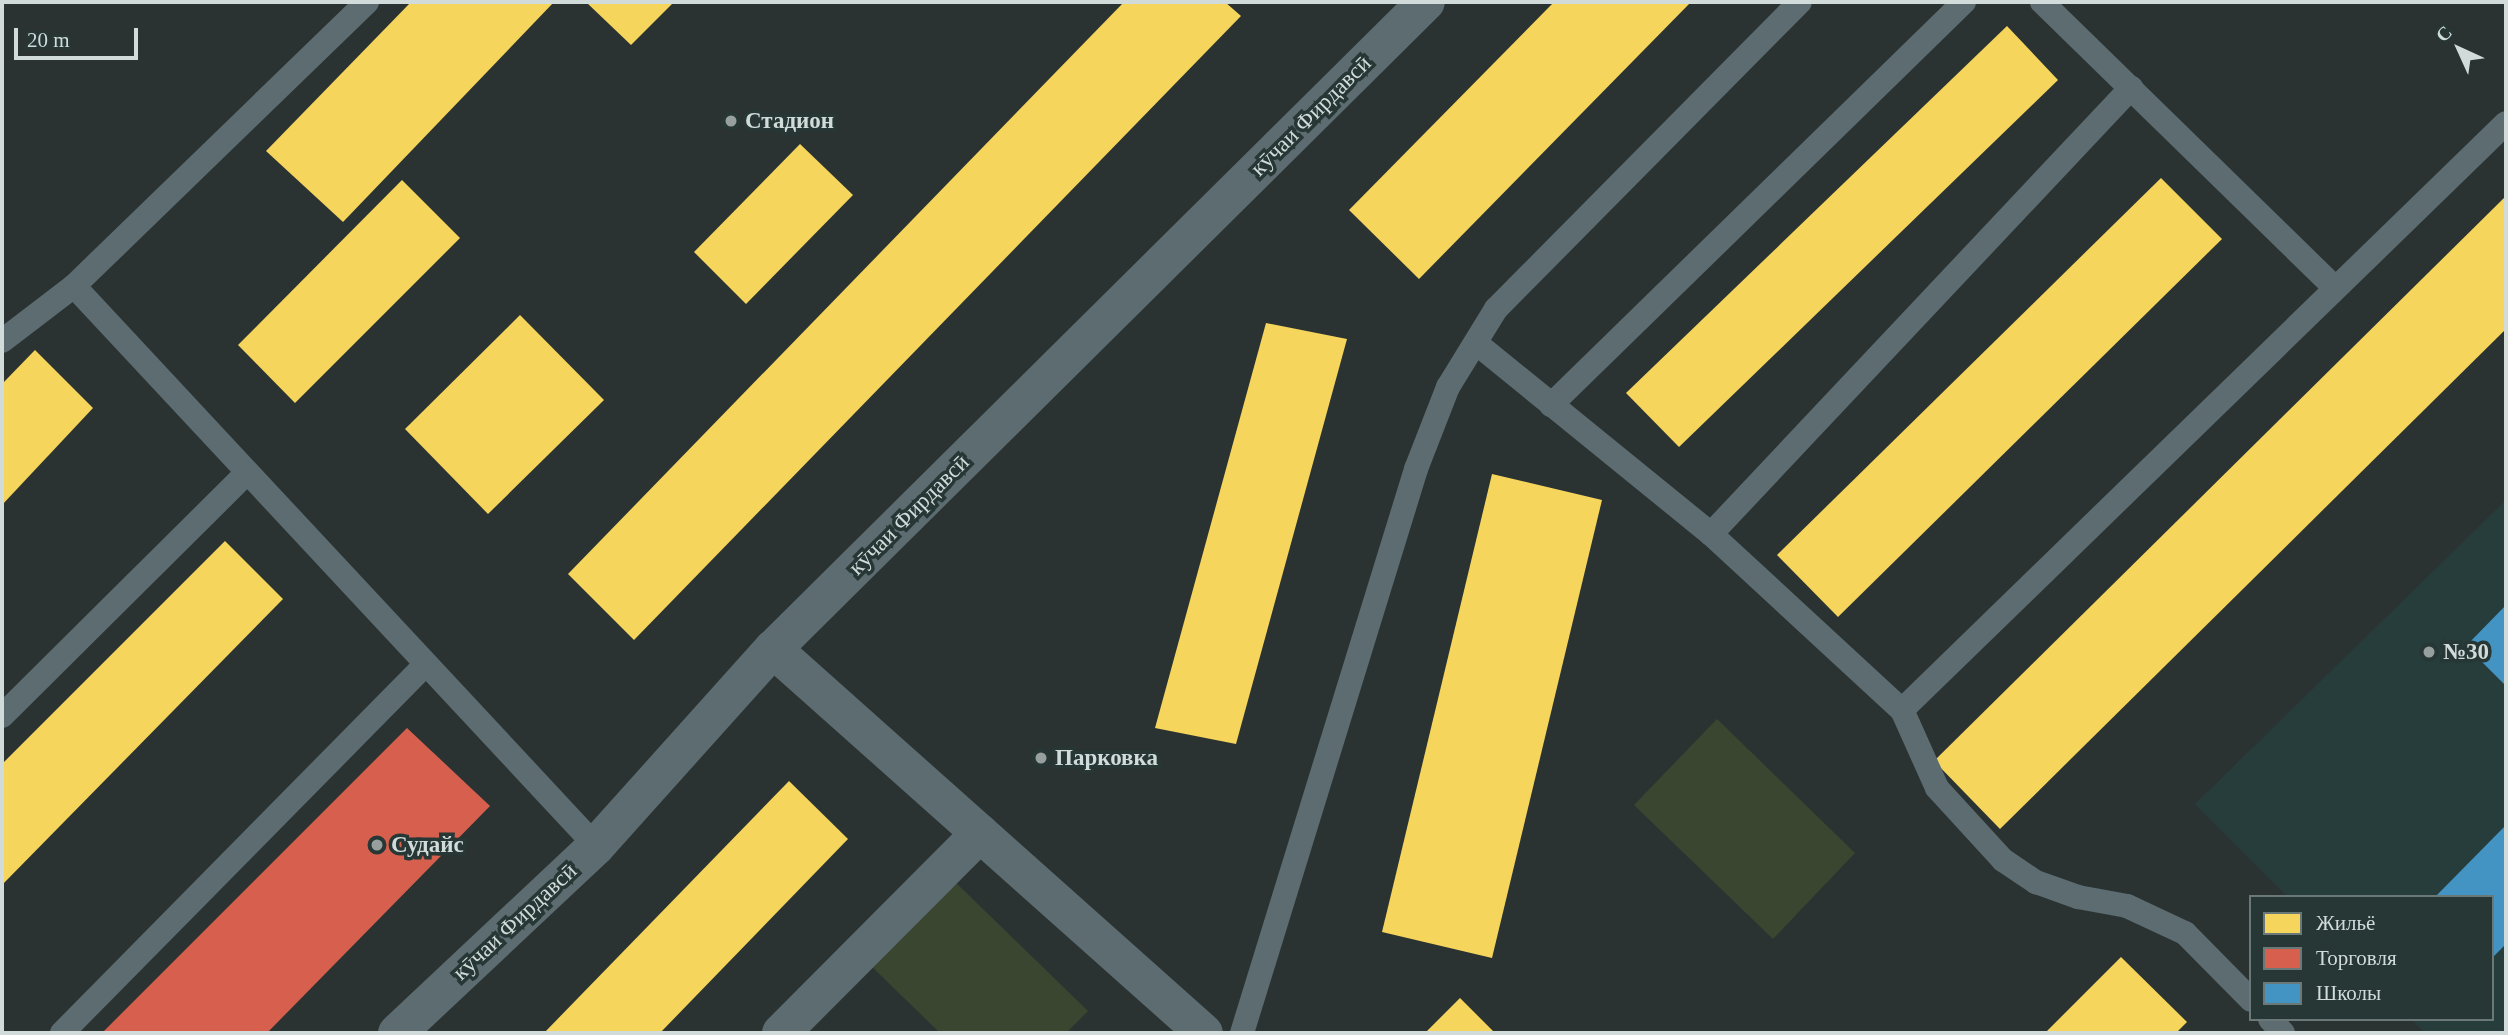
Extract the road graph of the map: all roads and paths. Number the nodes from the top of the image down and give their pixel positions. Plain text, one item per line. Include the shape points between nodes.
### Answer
1 (367, 2) edge
2 (1800, 2) edge
3 (1964, 2) edge
4 (2042, 2) edge
5 (1412, 6) edge
6 (2131, 88) junction
7 (2506, 122) edge
8 (74, 286) junction
9 (2335, 288) junction
10 (2, 341) edge
11 (1476, 343) junction
12 (1551, 405) junction
13 (246, 474) junction
14 (1711, 534) junction
15 (773, 649) junction
16 (425, 665) junction
17 (1902, 710) junction
18 (2, 716) edge
19 (980, 833) junction
20 (596, 846) junction
21 (2249, 998) edge
22 (62, 1033) edge
23 (397, 1033) edge
24 (781, 1033) edge
25 (1204, 1033) edge
26 (1242, 1033) edge

1 - 8 lane
2 - 11 lane via 1496,309
3 - 12 lane
4 - 6 lane
5 - 15 street, кӯчаи Фирдавсӣ
6 - 9 lane
6 - 14 lane
7 - 9 lane
8 - 10 lane
8 - 13 lane
9 - 17 lane
11 - 12 lane
11 - 26 lane via 1448,387 1416,469
12 - 14 lane
13 - 16 lane
13 - 18 lane
14 - 17 lane
15 - 19 street
15 - 20 street, кӯчаи Фирдавсӣ
16 - 20 lane
16 - 22 lane
17 - 21 lane via 1937,788 2003,860 2036,882 2127,906 2185,933
19 - 24 street
19 - 25 street
20 - 23 street, кӯчаи Фирдавсӣ

